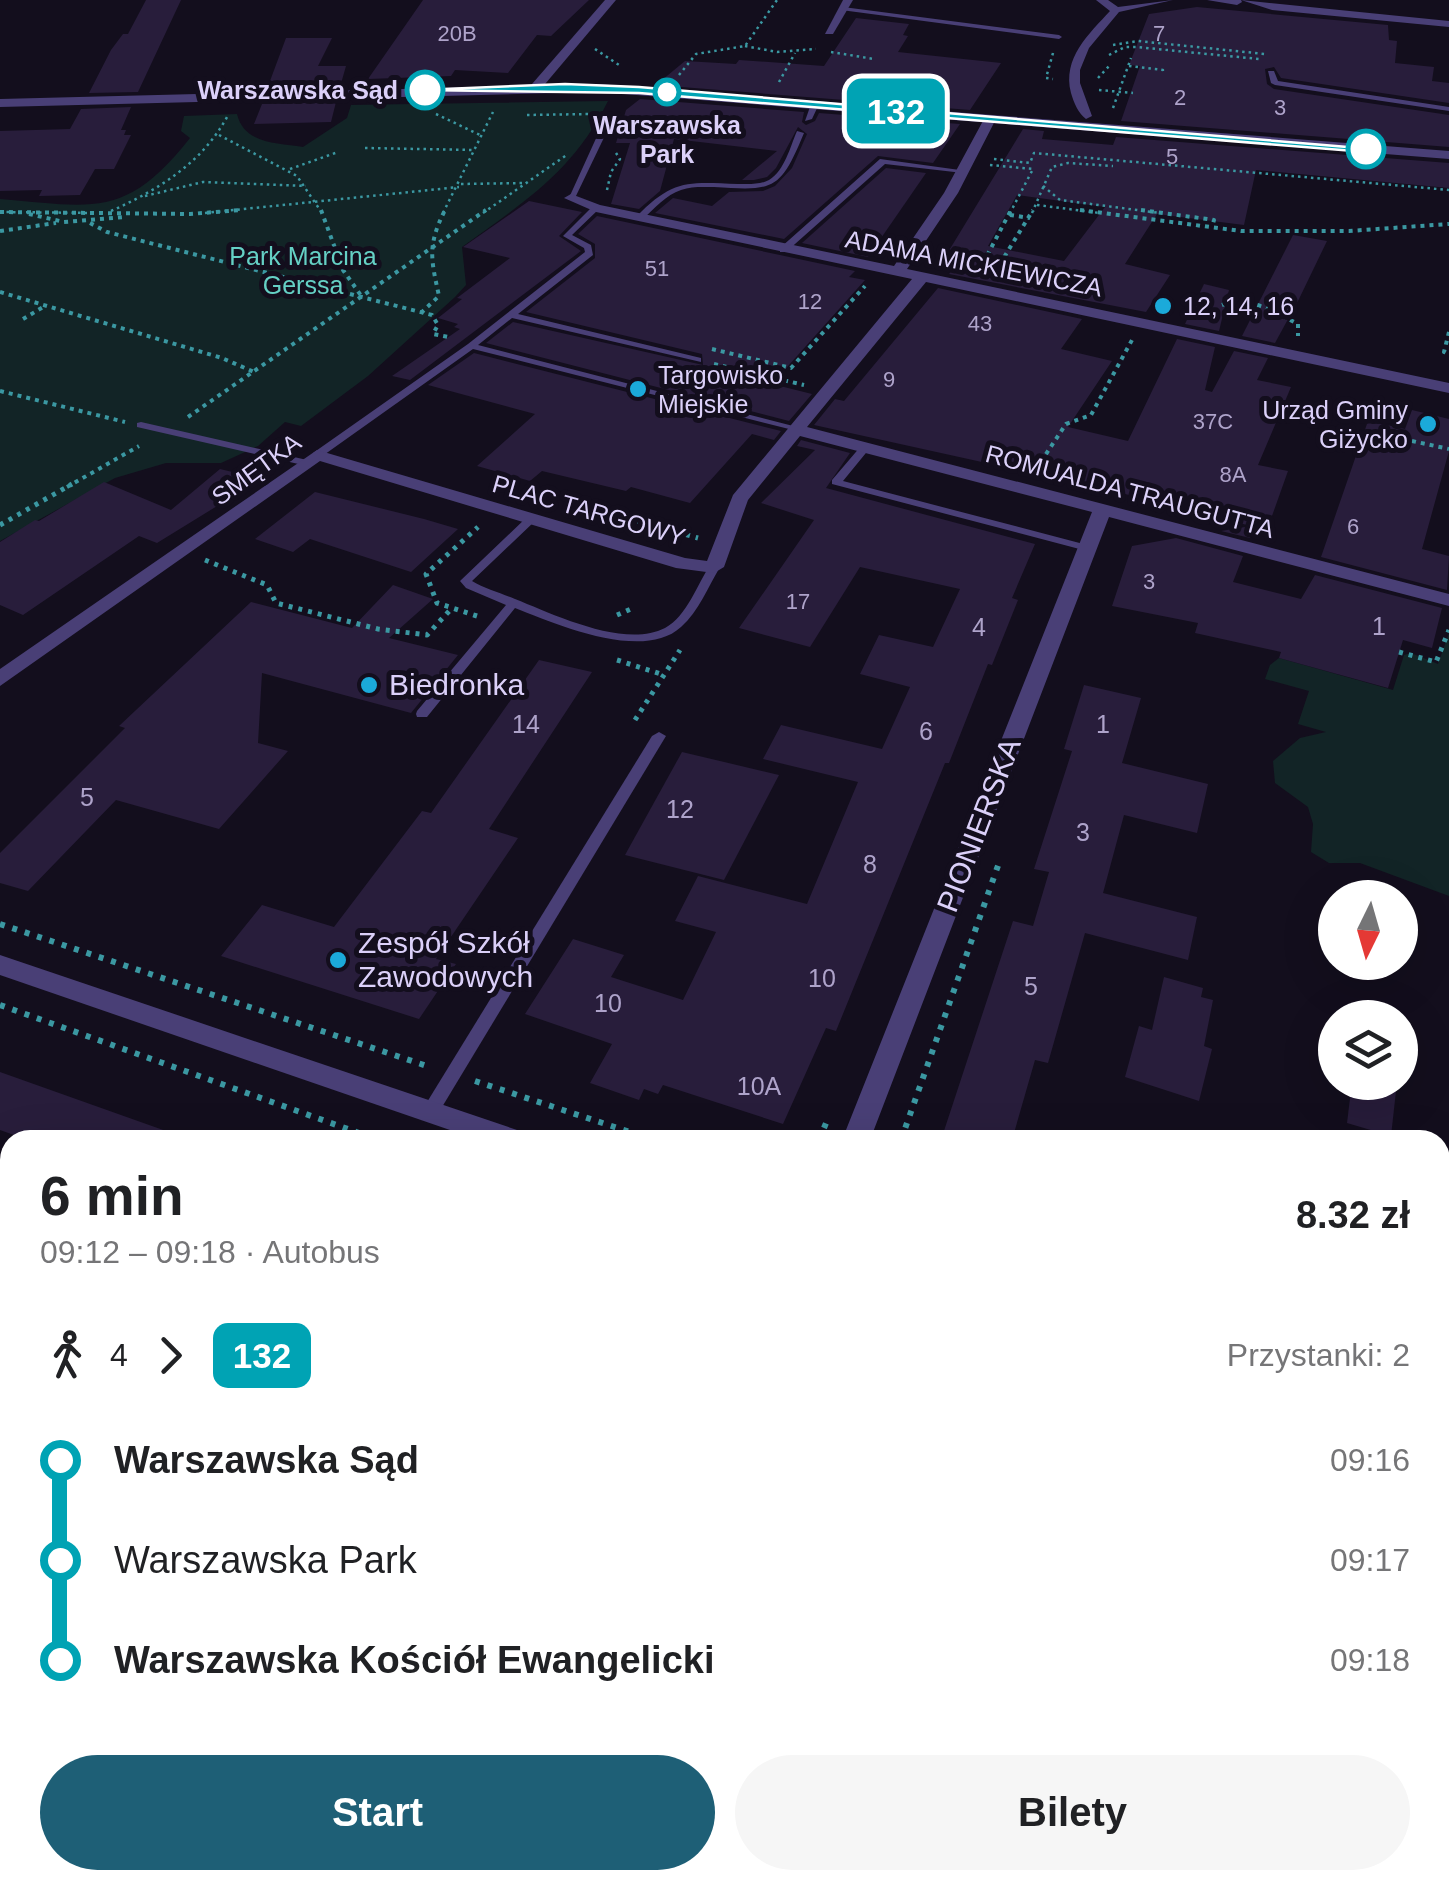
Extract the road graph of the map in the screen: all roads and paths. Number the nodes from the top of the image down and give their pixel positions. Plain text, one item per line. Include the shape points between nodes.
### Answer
1 (611, 0) edge
2 (778, 0) edge
3 (1100, 0) edge
4 (1168, 0) edge
5 (1212, 0) edge
6 (1242, 1) edge
7 (846, 4) edge
8 (1116, 10) junction
9 (1449, 24) edge
10 (829, 32) joint
11 (1059, 37) dead end
12 (1126, 42) dead end
13 (745, 46) junction
14 (822, 48) junction
15 (794, 53) junction
16 (1131, 58) dead end
17 (874, 60) dead end
18 (1270, 62) dead end
19 (1128, 68) junction
20 (1270, 73) dead end
21 (1162, 74) dead end
22 (679, 76) dead end
23 (778, 84) dead end
24 (536, 87) junction
25 (500, 88) junction
26 (1133, 93) dead end
27 (0, 103) edge
28 (815, 104) junction
29 (1449, 109) edge
30 (228, 112) dead end
31 (1086, 116) dead end
32 (808, 118) dead end
33 (990, 119) junction
34 (607, 124) dead end
35 (219, 134) junction
36 (800, 134) dead end
37 (364, 148) dead end
38 (474, 150) junction
39 (574, 150) dead end
40 (338, 152) dead end
41 (1449, 155) edge
42 (980, 157) dead end
43 (1113, 166) dead end
44 (970, 167) junction
45 (289, 169) junction
46 (528, 184) junction
47 (460, 185) junction
48 (307, 186) junction
49 (1043, 186) junction
50 (1449, 190) edge
51 (142, 197) junction
52 (571, 198) joint
53 (1082, 203) junction
54 (316, 204) junction
55 (1037, 205) junction
56 (596, 208) junction
57 (1078, 210) junction
58 (1147, 211) junction
59 (0, 212) edge
60 (26, 212) junction
61 (105, 214) junction
62 (136, 214) junction
63 (1010, 215) junction
64 (1182, 216) junction
65 (640, 217) junction
66 (1030, 218) junction
67 (1144, 218) junction
68 (62, 222) junction
69 (90, 223) junction
70 (1180, 223) junction
71 (1449, 224) edge
72 (1212, 227) junction
73 (0, 232) edge
74 (997, 240) junction
75 (1014, 242) junction
76 (783, 250) junction
77 (431, 252) junction
78 (987, 258) junction
79 (1003, 260) junction
80 (898, 273) junction
81 (976, 277) dead end
82 (921, 278) junction
83 (865, 280) dead end
84 (987, 284) dead end
85 (0, 292) edge
86 (363, 298) junction
87 (1222, 305) dead end
88 (45, 306) junction
89 (422, 313) junction
90 (512, 315) junction
91 (22, 319) dead end
92 (1449, 332) edge
93 (472, 345) junction
94 (1293, 346) dead end
95 (706, 348) dead end
96 (1449, 353) edge
97 (698, 360) joint
98 (1122, 361) dead end
99 (791, 368) junction
100 (255, 372) junction
101 (782, 380) junction
102 (1449, 388) edge
103 (829, 390) junction
104 (0, 391) edge
105 (141, 425) joint
106 (167, 430) junction
107 (797, 430) junction
108 (1412, 440) dead end
109 (865, 448) junction
110 (1449, 449) edge
111 (312, 459) junction
112 (1029, 478) dead end
113 (1102, 510) junction
114 (531, 519) junction
115 (0, 525) edge
116 (214, 547) dead end
117 (1087, 548) junction
118 (714, 567) junction
119 (1449, 600) edge
120 (514, 602) junction
121 (452, 608) dead end
122 (631, 610) dead end
123 (622, 626) dead end
124 (1436, 633) dead end
125 (1445, 636) edge
126 (683, 644) dead end
127 (1399, 652) dead end
128 (1449, 657) edge
129 (0, 679) edge
130 (422, 714) dead end
131 (635, 720) dead end
132 (659, 736) dead end
133 (1000, 860) dead end
134 (0, 924) edge
135 (0, 966) edge
136 (0, 1005) edge
137 (454, 1075) junction
138 (834, 1104) dead end
139 (430, 1112) junction
140 (350, 1130) edge
141 (484, 1130) edge
142 (623, 1130) edge
143 (823, 1130) edge
144 (860, 1130) edge
145 (904, 1130) edge

1 - 24 street
2 - 13 path
3 - 8 street
4 - 8 street
5 - 6 street
6 - 9 street
7 - 10 street
7 - 11 lane
8 - 31 street via 1070,74
10 - 14 path
12 - 18 path via 1267,55
13 - 15 path
13 - 22 path via 696,54
14 - 15 path
14 - 17 path
15 - 23 path
16 - 19 path
19 - 21 path
19 - 26 path via 1118,92
20 - 29 lane via 1275,83
24 - 25 street
24 - 28 street
25 - 27 street
25 - 38 path via 500,102
28 - 32 lane
28 - 33 street
30 - 35 path
33 - 41 street
33 - 44 street
34 - 52 lane, ADAMA MICKIEWICZA
35 - 45 path
35 - 51 path
36 - 65 lane via 792,158 772,182 684,186
37 - 38 path
38 - 47 path
39 - 46 path
40 - 45 path
42 - 50 path via 1030,163 1034,153
43 - 49 path via 1057,165
44 - 63 path via 1033,170
44 - 76 lane via 883,161
44 - 80 street
45 - 48 path
46 - 47 path
46 - 77 path
47 - 54 path
47 - 77 path
48 - 51 path via 203,182
48 - 54 path
49 - 53 path via 1060,200
49 - 55 path
51 - 61 path
52 - 56 street, ADAMA MICKIEWICZA
53 - 57 path
53 - 58 path
54 - 62 path
54 - 86 path via 334,254
55 - 57 path
55 - 66 path
56 - 65 street, ADAMA MICKIEWICZA
56 - 90 lane, SMĘTKA via 567,236 590,253
57 - 67 path
58 - 64 path
58 - 67 path
59 - 60 path
60 - 61 path
60 - 68 path
61 - 62 path
62 - 69 path
63 - 66 path
63 - 74 path
64 - 70 path
64 - 72 path via 1214,220
65 - 76 street, ADAMA MICKIEWICZA
66 - 75 path
67 - 70 path
68 - 69 path
68 - 73 path
69 - 86 path
70 - 72 path
71 - 72 path via 1349,231
74 - 75 path
74 - 78 path
75 - 79 path
76 - 80 street, ADAMA MICKIEWICZA
77 - 86 path
77 - 89 path via 440,296
78 - 79 path
78 - 81 path
79 - 84 path
80 - 82 street, ADAMA MICKIEWICZA
82 - 102 street, ADAMA MICKIEWICZA
82 - 103 street, PLAC TARGOWY
83 - 99 path via 870,281
85 - 88 path
86 - 89 path
86 - 100 path
87 - 94 path via 1251,303 1298,324
88 - 91 path
88 - 100 path
89 - 93 path via 437,320 433,334
90 - 93 lane, SMĘTKA
90 - 97 lane
92 - 96 path
93 - 107 lane
93 - 111 lane, SMĘTKA
95 - 99 path
97 - 101 path
98 - 112 path via 1091,414 1066,424
99 - 101 path
100 - 106 path
101 - 103 path
103 - 107 street, PLAC TARGOWY
104 - 105 path
105 - 106 lane
106 - 111 lane
106 - 115 path
107 - 109 street, ROMUALDA TRAUGUTTA
107 - 118 street, PLAC TARGOWY via 739,499
108 - 110 path
109 - 113 street, ROMUALDA TRAUGUTTA
109 - 117 lane via 836,482
111 - 114 street, PLAC TARGOWY
111 - 129 street, SMĘTKA
113 - 117 street, PIONIERSKA
113 - 119 street, ROMUALDA TRAUGUTTA
114 - 118 street, PLAC TARGOWY via 682,564
114 - 120 lane via 466,582
116 - 121 path via 199,557 267,585 276,603 427,635
117 - 144 street, PIONIERSKA
118 - 120 lane via 673,628 649,638 618,638
120 - 130 lane
122 - 123 path via 620,610
124 - 125 path
125 - 127 path via 1436,662
125 - 128 path
126 - 131 path
132 - 137 lane
133 - 145 path
134 - 137 path
135 - 139 street
136 - 140 path
137 - 139 lane
137 - 142 path
138 - 143 path
139 - 141 street

